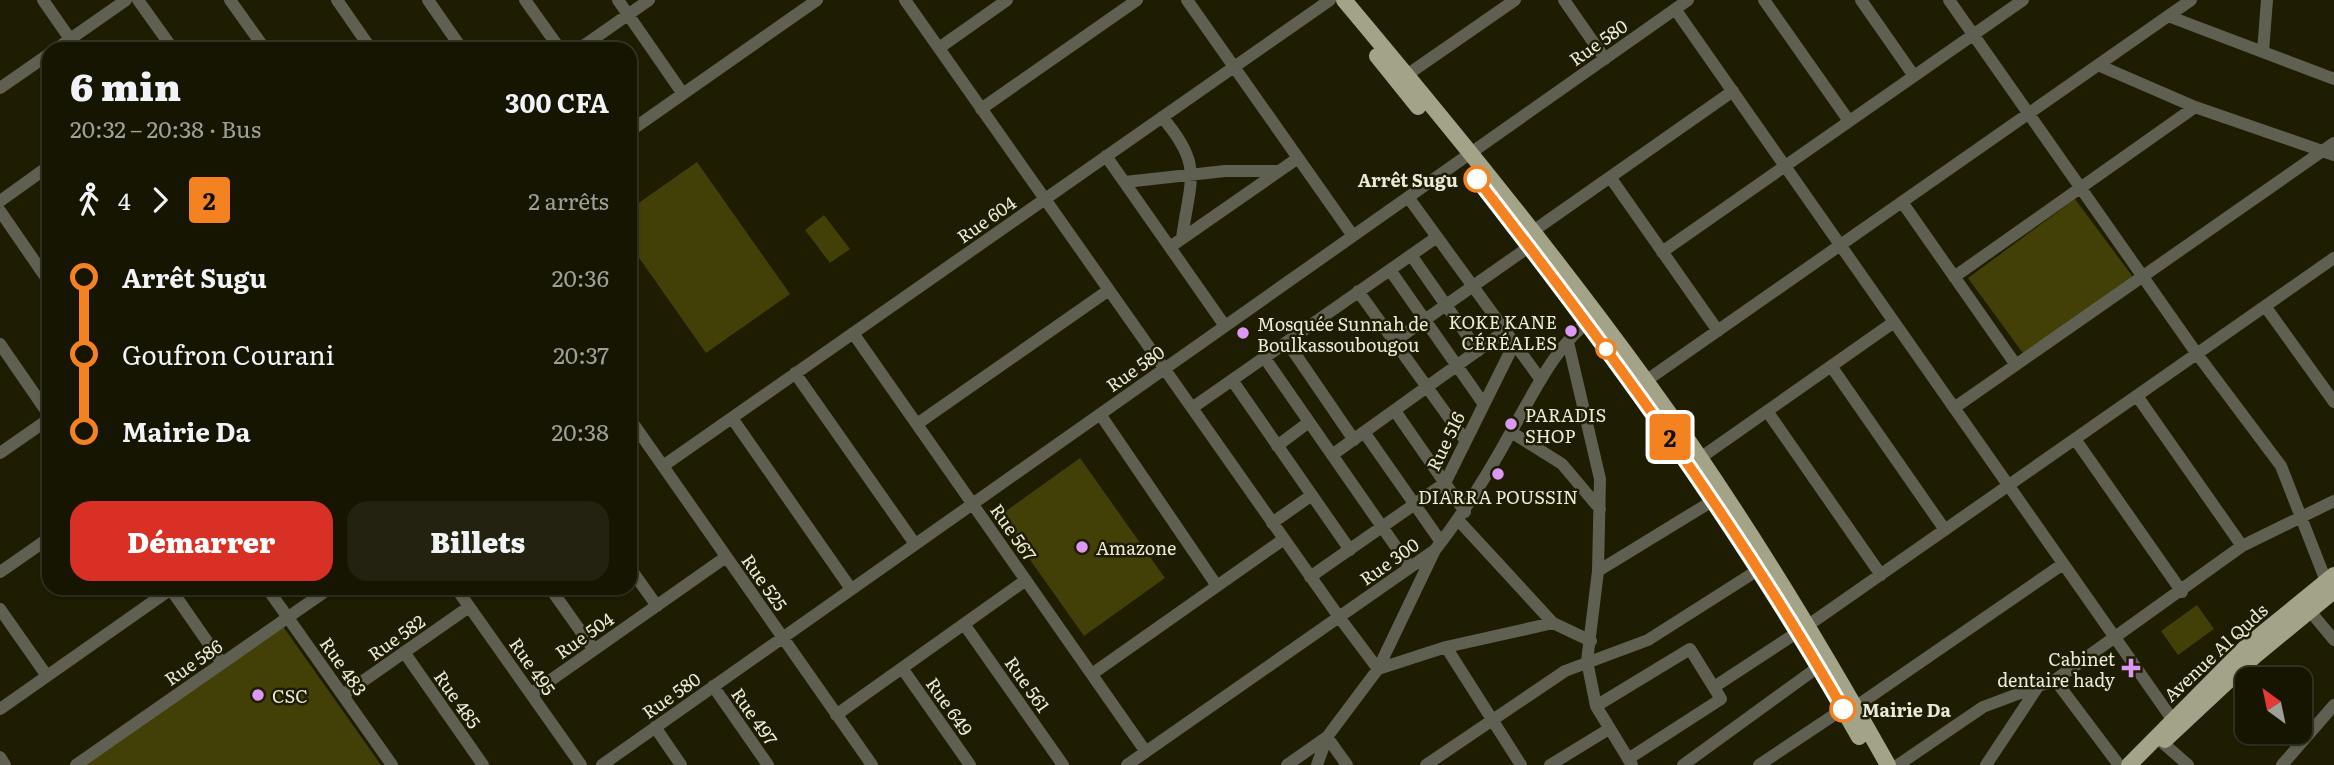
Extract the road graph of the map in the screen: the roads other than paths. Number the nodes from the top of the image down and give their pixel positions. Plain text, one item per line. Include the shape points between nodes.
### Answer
1 (43, 0) edge
2 (126, 0) edge
3 (138, 0) edge
4 (230, 0) edge
5 (337, 0) edge
6 (428, 0) edge
7 (526, 0) edge
8 (618, 0) edge
9 (649, 0) edge
10 (817, 0) edge
11 (905, 0) edge
12 (1007, 0) edge
13 (1137, 0) edge
14 (1187, 0) edge
15 (1331, 0) edge
16 (1344, 0) edge
17 (1515, 0) edge
18 (1564, 0) edge
19 (1688, 0) edge
20 (1765, 0) edge
21 (1861, 0) edge
22 (1949, 0) edge
23 (2023, 0) edge
24 (2191, 0) edge
25 (2267, 0) edge
26 (1675, 9) junction
27 (628, 15) junction
28 (2168, 16) junction
29 (1973, 35) junction
30 (73, 42) edge
31 (76, 42) edge
32 (168, 42) edge
33 (260, 42) edge
34 (366, 42) edge
35 (457, 42) edge
36 (555, 42) edge
37 (589, 42) edge
38 (939, 48) junction
39 (2263, 52) junction
40 (42, 58) edge
41 (1605, 59) junction
42 (2098, 65) junction
43 (1234, 67) junction
44 (1914, 76) junction
45 (1402, 78) junction
46 (2334, 79) edge
47 (2, 83) edge
48 (1733, 92) junction
49 (683, 94) junction
50 (2195, 107) junction
51 (981, 109) junction
52 (2028, 114) junction
53 (1162, 117) junction
54 (1849, 121) junction
55 (637, 126) edge
56 (2334, 143) edge
57 (2328, 153) edge
58 (1107, 156) junction
59 (1465, 157) junction
60 (1298, 158) junction
61 (1785, 166) junction
62 (42, 171) edge
63 (1278, 171) junction
64 (1191, 174) junction
65 (1610, 177) junction
66 (1125, 182) junction
67 (2080, 187) junction
68 (1408, 197) junction
69 (1045, 199) junction
70 (0, 201) edge
71 (1902, 202) junction
72 (0, 211) edge
73 (1353, 236) junction
74 (1437, 237) junction
75 (1182, 238) junction
76 (1531, 239) junction
77 (1840, 245) junction
78 (1170, 247) junction
79 (1662, 252) junction
80 (1411, 255) junction
81 (2332, 265) edge
82 (1390, 270) junction
83 (42, 272) edge
84 (1954, 276) junction
85 (2143, 277) junction
86 (1472, 287) junction
87 (1109, 290) junction
88 (1359, 291) junction
89 (1447, 305) junction
90 (2265, 306) junction
91 (1592, 319) junction
92 (1425, 320) junction
93 (1894, 322) junction
94 (1225, 326) junction
95 (1505, 331) junction
96 (1718, 331) junction
97 (853, 333) junction
98 (1396, 340) junction
99 (1287, 342) junction
100 (1568, 342) junction
101 (1514, 344) junction
102 (0, 345) edge
103 (1478, 351) junction
104 (2197, 354) junction
105 (1264, 357) junction
106 (2016, 365) junction
107 (1457, 366) junction
108 (1831, 366) junction
109 (1164, 369) junction
110 (795, 373) junction
111 (1231, 380) junction
112 (1541, 380) junction
113 (1641, 385) junction
114 (1428, 387) junction
115 (2137, 396) junction
116 (2334, 402) edge
117 (1483, 403) junction
118 (42, 407) edge
119 (1192, 408) junction
120 (1954, 408) junction
121 (1395, 411) junction
122 (1767, 411) junction
123 (1100, 414) junction
124 (732, 418) junction
125 (42, 422) edge
126 (1309, 422) junction
127 (917, 424) junction
128 (637, 429) edge
129 (1511, 432) junction
130 (1359, 436) junction
131 (2075, 439) junction
132 (1465, 440) junction
133 (1278, 446) junction
134 (0, 453) edge
135 (1332, 455) junction
136 (1695, 461) junction
137 (663, 466) junction
138 (1445, 483) junction
139 (2008, 485) junction
140 (1312, 495) junction
141 (1714, 500) junction
142 (2334, 501) edge
143 (973, 504) junction
144 (1415, 504) junction
145 (1600, 509) junction
146 (1462, 517) junction
147 (2303, 518) junction
148 (1272, 523) junction
149 (1382, 527) junction
150 (1945, 530) junction
151 (1284, 539) junction
152 (42, 543) edge
153 (915, 544) junction
154 (1438, 546) junction
155 (2242, 546) junction
156 (1350, 550) junction
157 (726, 557) junction
158 (2063, 564) junction
159 (1410, 567) junction
160 (1758, 570) junction
161 (1598, 571) junction
162 (0, 572) edge
163 (1881, 575) junction
164 (1310, 577) junction
165 (637, 578) edge
166 (1026, 580) junction
167 (2331, 582) edge
168 (1217, 586) junction
169 (851, 589) junction
170 (2182, 592) junction
171 (162, 595) edge
172 (175, 595) edge
173 (272, 595) edge
174 (320, 595) edge
175 (461, 595) edge
176 (555, 595) edge
177 (656, 606) junction
178 (469, 607) junction
179 (0, 609) edge
180 (2309, 610) junction
181 (288, 617) junction
182 (1339, 617) junction
183 (1553, 623) junction
184 (964, 624) junction
185 (1802, 629) junction
186 (783, 638) junction
187 (2115, 638) junction
188 (2334, 640) edge
189 (1591, 641) junction
190 (1446, 648) junction
191 (594, 650) junction
192 (404, 652) junction
193 (1587, 661) junction
194 (222, 663) junction
195 (1824, 663) junction
196 (902, 668) junction
197 (1378, 669) junction
198 (1091, 674) junction
199 (47, 676) junction
200 (2054, 680) junction
201 (713, 687) junction
202 (1714, 687) junction
203 (2036, 688) junction
204 (531, 694) junction
205 (343, 695) junction
206 (1852, 705) junction
207 (2334, 705) edge
208 (1596, 706) junction
209 (0, 709) edge
210 (836, 715) junction
211 (2172, 719) junction
212 (1492, 720) junction
213 (655, 727) junction
214 (1609, 729) junction
215 (1327, 737) junction
216 (2163, 743) junction
217 (1146, 752) junction
218 (0, 757) edge
219 (1629, 762) edge
220 (5, 765) edge
221 (76, 765) edge
222 (391, 765) edge
223 (483, 765) edge
224 (581, 765) edge
225 (602, 765) edge
226 (681, 765) edge
227 (768, 765) edge
228 (872, 765) edge
229 (970, 765) edge
230 (1063, 765) edge
231 (1127, 765) edge
232 (1287, 765) edge
233 (1317, 765) edge
234 (1348, 765) edge
235 (1426, 765) edge
236 (1521, 765) edge
237 (1550, 765) edge
238 (1683, 765) edge
239 (1759, 765) edge
240 (1875, 765) edge
241 (1888, 765) edge
242 (1898, 765) edge
243 (1986, 765) edge
244 (2119, 765) edge
245 (2129, 765) edge
246 (2142, 765) edge
247 (2188, 765) edge
248 (2282, 765) edge

1 - 30 street
2 - 31 street
3 - 32 street
4 - 33 street
5 - 34 street
6 - 35 street
7 - 36 street
8 - 27 street
9 - 27 street
10 - 49 street
11 - 38 street
12 - 38 street
13 - 51 street
14 - 43 street
15 - 43 street, Rue 604
15 - 45 main road
16 - 45 main road
17 - 45 street
18 - 41 street
19 - 26 street, Rue 580
20 - 54 street
21 - 44 street
22 - 29 street
23 - 29 street
24 - 28 street
25 - 39 street
26 - 41 street, Rue 580
26 - 48 street
27 - 37 street
27 - 49 street
28 - 39 street
28 - 42 street
29 - 44 street
29 - 52 street
38 - 51 street
39 - 46 street
40 - 47 street
41 - 59 street, Rue 580
42 - 50 street
42 - 52 street
43 - 53 street, Rue 604
43 - 60 street
44 - 54 street
45 - 59 main road
48 - 61 street
48 - 65 street
49 - 55 street
50 - 57 street
50 - 67 street
51 - 69 street
52 - 67 street
52 - 71 street
53 - 58 street, Rue 604
53 - 64 street via 1189,155
54 - 61 street
56 - 57 street
57 - 85 street
58 - 66 street
58 - 69 street, Rue 604
59 - 68 street, Rue 580
59 - 76 main road
60 - 63 street
60 - 73 street
61 - 77 street
61 - 79 street
62 - 70 street
63 - 64 street
63 - 75 street
64 - 66 street
64 - 75 street
65 - 76 street
65 - 79 street
66 - 78 street
67 - 84 street
67 - 85 street
68 - 73 street, Rue 580
68 - 74 street
69 - 87 street
69 - 97 street, Rue 604
71 - 77 street
71 - 84 street
72 - 83 street
73 - 94 street, Rue 580
74 - 80 street
74 - 86 street
75 - 78 street
76 - 86 street
76 - 91 main road
77 - 93 street
77 - 96 street
78 - 94 street
79 - 96 street
80 - 82 street
80 - 89 street
81 - 90 street
82 - 88 street
82 - 92 street
84 - 106 street
85 - 104 street
85 - 106 street
86 - 89 street
86 - 95 street
87 - 109 street
87 - 127 street
88 - 98 street
88 - 99 street
89 - 92 street
89 - 103 street
90 - 104 street
90 - 116 street
91 - 100 street, Rue 300
91 - 113 main road
92 - 98 street
92 - 107 street
93 - 108 street
93 - 120 street
94 - 109 street, Rue 580
95 - 101 street
95 - 103 street
96 - 113 street
97 - 110 street, Rue 604
97 - 127 street, Rue 567
98 - 114 street
99 - 105 street
99 - 130 street
100 - 112 street, Rue 300
100 - 145 street via 1600,479
101 - 112 street
101 - 117 street, Rue 516
102 - 118 street
103 - 107 street
104 - 115 street
104 - 147 street via 2281,466
105 - 111 street
105 - 126 street
106 - 120 street
107 - 114 street
107 - 117 street
108 - 122 street
108 - 150 street
109 - 119 street
109 - 123 street, Rue 580
110 - 124 street, Rue 604
110 - 153 street
111 - 119 street
111 - 133 street
112 - 129 street, Rue 300
113 - 136 main road
114 - 121 street
114 - 132 street
115 - 131 street
115 - 155 street
117 - 132 street, Rue 516
119 - 148 street
120 - 139 street
121 - 130 street
121 - 138 street
122 - 136 street
122 - 163 street
123 - 143 street, Rue 580
123 - 168 street
124 - 137 street, Rue 604
124 - 169 street
125 - 134 street
126 - 133 street
126 - 135 street
127 - 143 street, Rue 567
128 - 137 street, Rue 525
129 - 145 street via 1562,464
129 - 146 street, Rue 300
130 - 135 street
130 - 144 street
131 - 139 street
131 - 170 street
132 - 138 street, Rue 516
133 - 140 street
135 - 149 street
136 - 141 main road
136 - 185 main road
137 - 157 street, Rue 525
138 - 144 street, Rue 516
138 - 146 street
139 - 150 street
139 - 158 street
140 - 148 street
140 - 156 street
141 - 160 main road
141 - 161 street
142 - 147 street
143 - 153 street, Rue 580
143 - 166 street, Rue 567
144 - 149 street, Rue 516
144 - 154 street
145 - 161 street
146 - 154 street, Rue 300
146 - 183 street
147 - 155 street
147 - 167 street
148 - 151 street
149 - 156 street, Rue 516
149 - 159 street
150 - 163 street
151 - 164 street
151 - 168 street
152 - 162 street
153 - 169 street, Rue 580
154 - 159 street, Rue 300
154 - 197 street
155 - 170 street
156 - 164 street, Rue 516
157 - 177 street, Rue 504
157 - 186 street, Rue 525
158 - 187 street
158 - 206 street
159 - 182 street, Rue 300
160 - 185 main road
160 - 193 street via 1648,640 1614,656
161 - 189 street
163 - 185 street
164 - 182 street
165 - 177 street
166 - 184 street
166 - 198 street, Rue 567
167 - 180 main road, Avenue Al Quds
167 - 211 main road, Avenue Al Quds via 2248,645
168 - 198 street
169 - 186 street, Rue 580
170 - 187 street
171 - 199 street
172 - 194 street
173 - 181 street, Rue 483
174 - 181 street, Rue 586
175 - 178 street, Rue 495
176 - 191 street
177 - 191 street, Rue 504
178 - 192 street, Rue 582
178 - 204 street, Rue 495
179 - 199 street
180 - 188 street
180 - 216 main road, Avenue Al Quds
181 - 194 street, Rue 586
181 - 205 street, Rue 483
182 - 197 street
182 - 217 street, Rue 300
183 - 189 street
183 - 190 street
184 - 196 street
184 - 230 street, Rue 561
185 - 195 main road
185 - 202 street
186 - 201 street, Rue 580
186 - 210 street, Rue 525
187 - 200 street
187 - 211 street
189 - 193 street
190 - 197 street
190 - 212 street
191 - 204 street, Rue 504
192 - 205 street, Rue 582
192 - 223 street, Rue 485
193 - 208 street
193 - 212 street
194 - 221 street, Rue 586
195 - 206 main road
195 - 238 street
196 - 210 street
196 - 229 street, Rue 649
197 - 215 street
198 - 217 street, Rue 567
199 - 209 street
200 - 203 street
200 - 244 street
201 - 213 street, Rue 580
201 - 227 street, Rue 497
202 - 208 street via 1690,649
202 - 219 street via 1721,699
203 - 242 street via 1983,707
203 - 243 street
204 - 224 street, Rue 495
205 - 222 street, Rue 483
206 - 239 street
206 - 240 main road
206 - 241 main road
207 - 248 street
208 - 214 street
210 - 228 street, Rue 525
211 - 245 main road, Avenue Al Quds
212 - 235 street
212 - 236 street
213 - 225 street, Rue 580
213 - 226 street
214 - 219 street
214 - 237 street
215 - 232 street
215 - 233 street
215 - 234 street
216 - 246 main road, Avenue Al Quds
216 - 247 street
217 - 231 street, Rue 300
218 - 220 street

